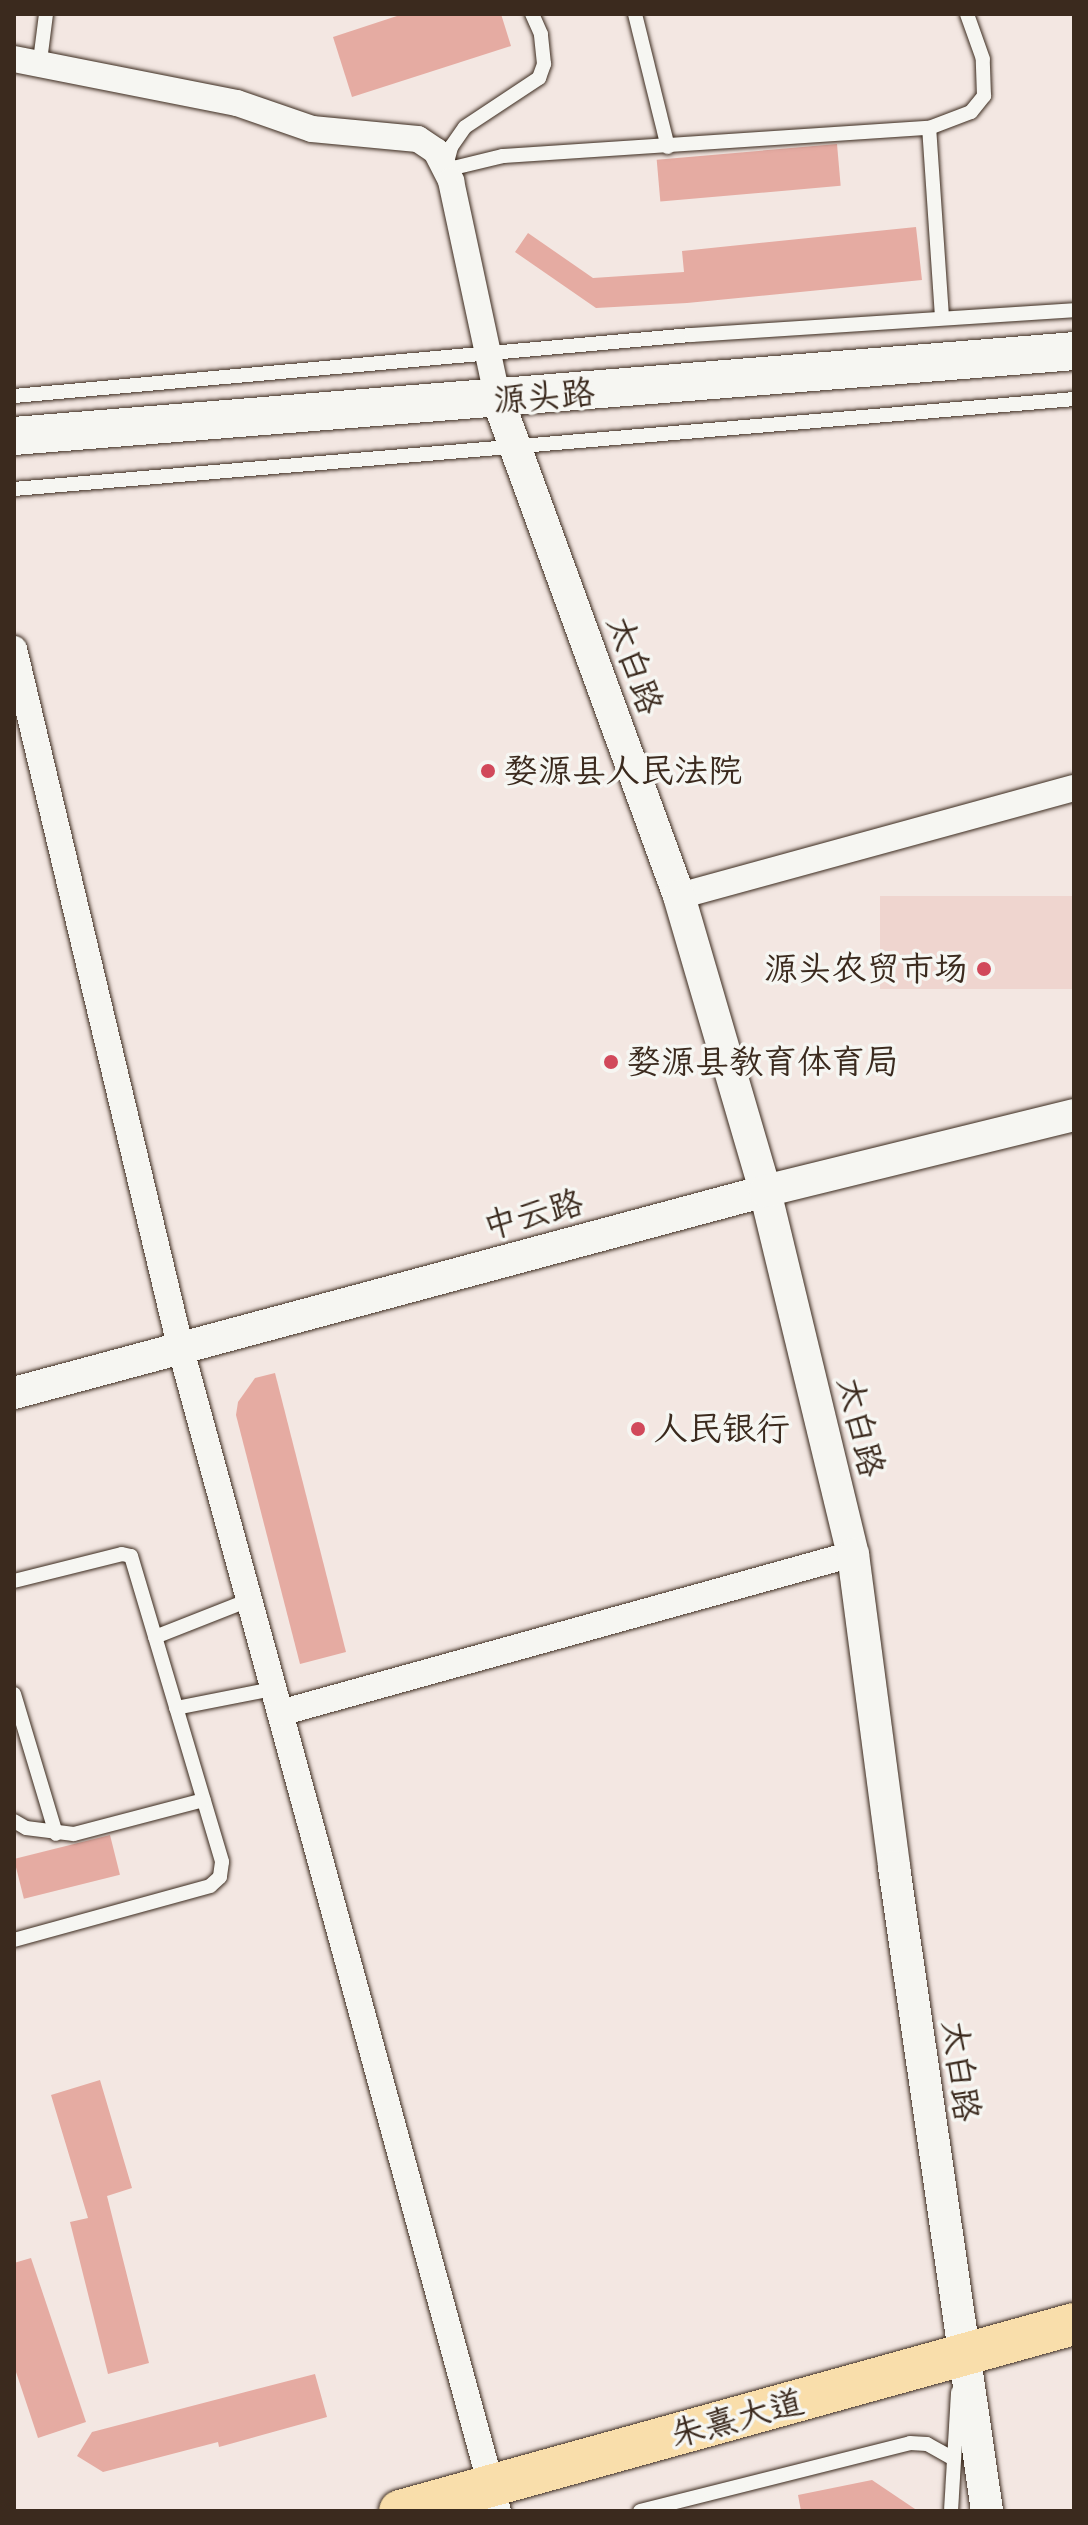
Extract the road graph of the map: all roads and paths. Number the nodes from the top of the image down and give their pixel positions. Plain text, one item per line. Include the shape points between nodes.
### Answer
1 (46, 14) edge
2 (532, 14) edge
3 (635, 14) edge
4 (967, 14) edge
5 (27, 60) edge
6 (929, 128) junction
7 (668, 147) junction
8 (445, 170) junction
9 (1074, 310) edge
10 (942, 317) junction
11 (1074, 351) edge
12 (488, 353) junction
13 (14, 396) edge
14 (1074, 399) edge
15 (498, 400) junction
16 (14, 436) edge
17 (515, 448) junction
18 (14, 489) edge
19 (14, 649) edge
20 (1074, 788) edge
21 (679, 896) junction
22 (1074, 1115) edge
23 (765, 1191) junction
24 (181, 1350) junction
25 (14, 1393) edge
26 (853, 1554) junction
27 (14, 1581) edge
28 (249, 1600) junction
29 (155, 1637) junction
30 (14, 1694) edge
31 (276, 1701) junction
32 (176, 1708) junction
33 (204, 1800) junction
34 (14, 1821) edge
35 (56, 1834) junction
36 (14, 1940) edge
37 (1074, 2324) edge
38 (964, 2356) junction
39 (952, 2458) junction
40 (495, 2498) edge
41 (400, 2511) edge
42 (640, 2511) edge
43 (951, 2511) edge
44 (987, 2511) edge

1 - 5 lane
2 - 8 lane via 541,34 544,64 539,78 465,127 451,147
3 - 7 lane
4 - 6 lane via 983,59 984,96 971,112
5 - 8 street via 237,103 312,129 418,139 436,151
6 - 7 lane
6 - 10 lane
7 - 8 lane via 503,156
8 - 12 street
9 - 10 lane
10 - 12 lane
11 - 15 main road, 源头路
12 - 13 lane
12 - 15 street
14 - 17 lane
15 - 16 main road, 源头路
15 - 17 street, 太白路
17 - 18 lane
17 - 21 street, 太白路
19 - 24 street
20 - 21 street
21 - 23 street, 太白路
22 - 23 street, 中云路
23 - 24 street, 中云路
23 - 26 street, 太白路
24 - 25 street, 中云路
24 - 28 street
26 - 31 street
26 - 38 street, 太白路
27 - 29 lane via 131,1556
28 - 29 lane
28 - 31 street
29 - 32 lane
30 - 35 lane
31 - 32 lane
31 - 40 street
32 - 33 lane
33 - 35 lane via 74,1834
33 - 36 lane via 222,1862 220,1877 210,1886
34 - 35 lane
37 - 38 main road, 朱熹大道
38 - 39 lane
38 - 40 main road, 朱熹大道
38 - 44 street, 太白路
39 - 42 lane via 927,2444 910,2443
39 - 43 lane
40 - 41 main road, 朱熹大道

